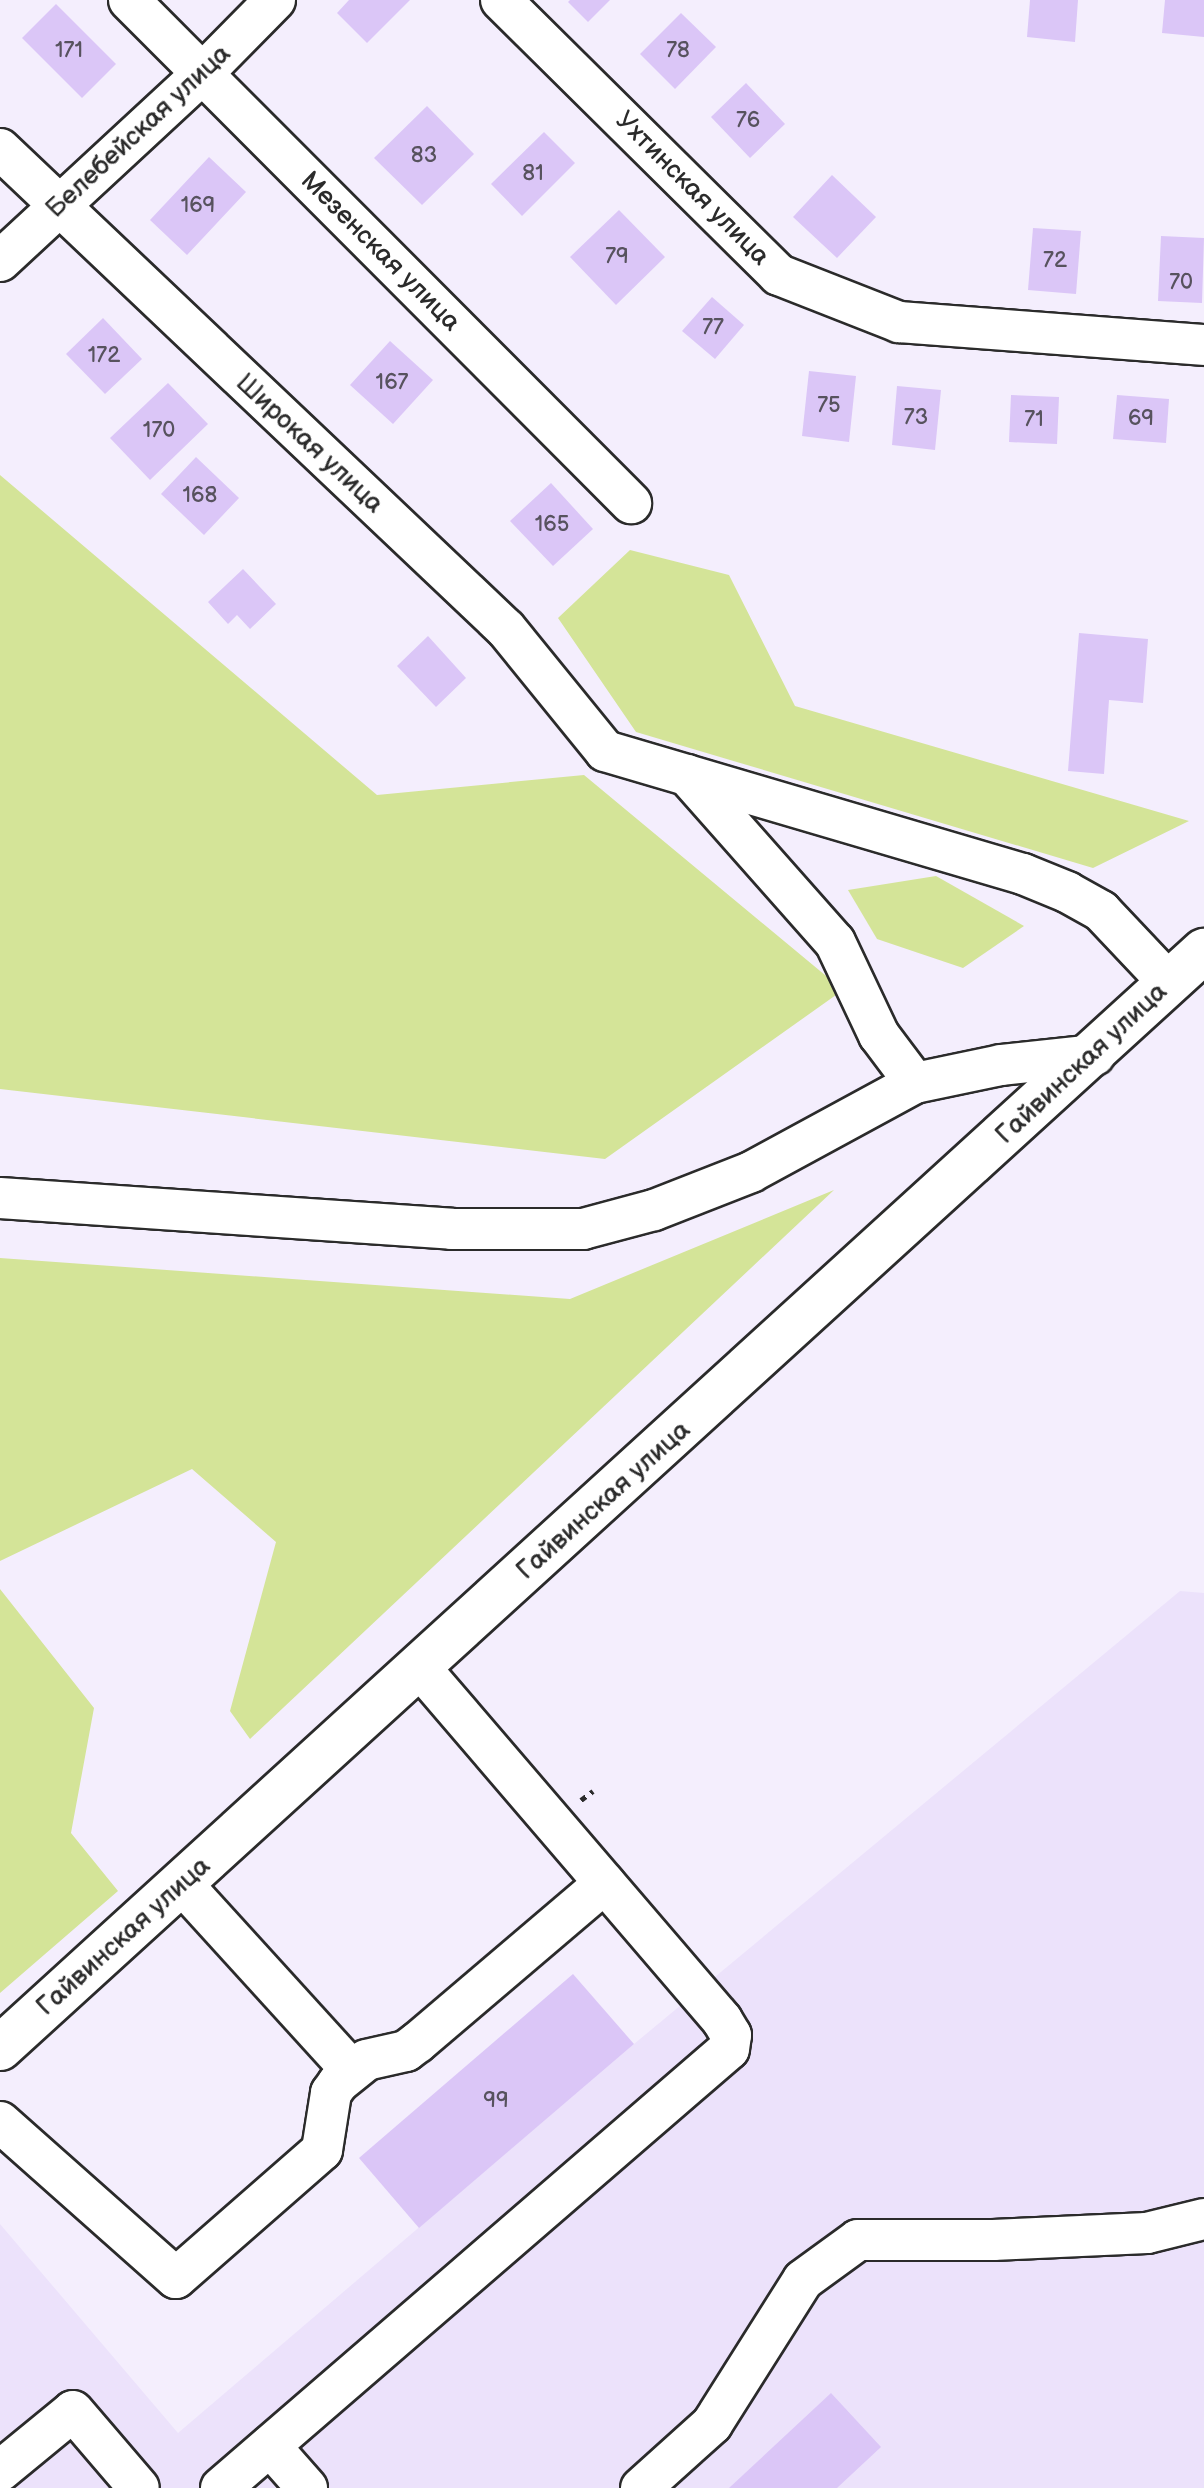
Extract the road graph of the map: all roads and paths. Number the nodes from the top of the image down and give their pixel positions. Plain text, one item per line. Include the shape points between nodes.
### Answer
1 (129, 0) edge
2 (275, 0) edge
3 (501, 0) edge
4 (202, 74) junction
5 (0, 149) edge
6 (59, 208) junction
7 (0, 261) edge
8 (1204, 345) edge
9 (631, 503) dead end
10 (687, 775) junction
11 (1204, 951) edge
12 (1170, 984) junction
13 (1094, 1055) junction
14 (915, 1083) junction
15 (0, 1198) edge
16 (420, 1668) junction
17 (605, 1883) junction
18 (183, 1885) junction
19 (0, 2048) edge
20 (352, 2071) junction
21 (0, 2122) edge
22 (1204, 2219) edge
23 (270, 2446) junction
24 (0, 2471) edge
25 (139, 2488) edge
26 (221, 2488) edge
27 (307, 2488) edge
28 (641, 2488) edge

1 - 4 street, Мезенская улица
2 - 4 street, Белебейская улица
3 - 8 street, Ухтинская улица via 779,275 899,322
4 - 6 street, Белебейская улица
4 - 9 street, Мезенская улица
5 - 6 street, Широкая улица
6 - 7 street, Белебейская улица
6 - 10 street, Широкая улица via 506,629 605,751
10 - 12 street via 1023,874 1067,892 1101,911
10 - 14 street via 835,942 879,1035
11 - 12 main road, Гайвинская улица
12 - 13 main road, Гайвинская улица
13 - 14 street via 1001,1065
13 - 16 main road, Гайвинская улица
14 - 15 street via 751,1172 654,1210 583,1229 452,1229
16 - 17 street
16 - 18 main road, Гайвинская улица
17 - 20 street via 406,2051 366,2060
17 - 23 street via 722,2020 731,2035 729,2049
18 - 19 main road, Гайвинская улица
18 - 20 street
20 - 21 street via 331,2093 322,2150 176,2278
22 - 28 street via 1147,2233 858,2240 803,2280 712,2424
23 - 26 street
23 - 27 street
24 - 25 street via 73,2411

